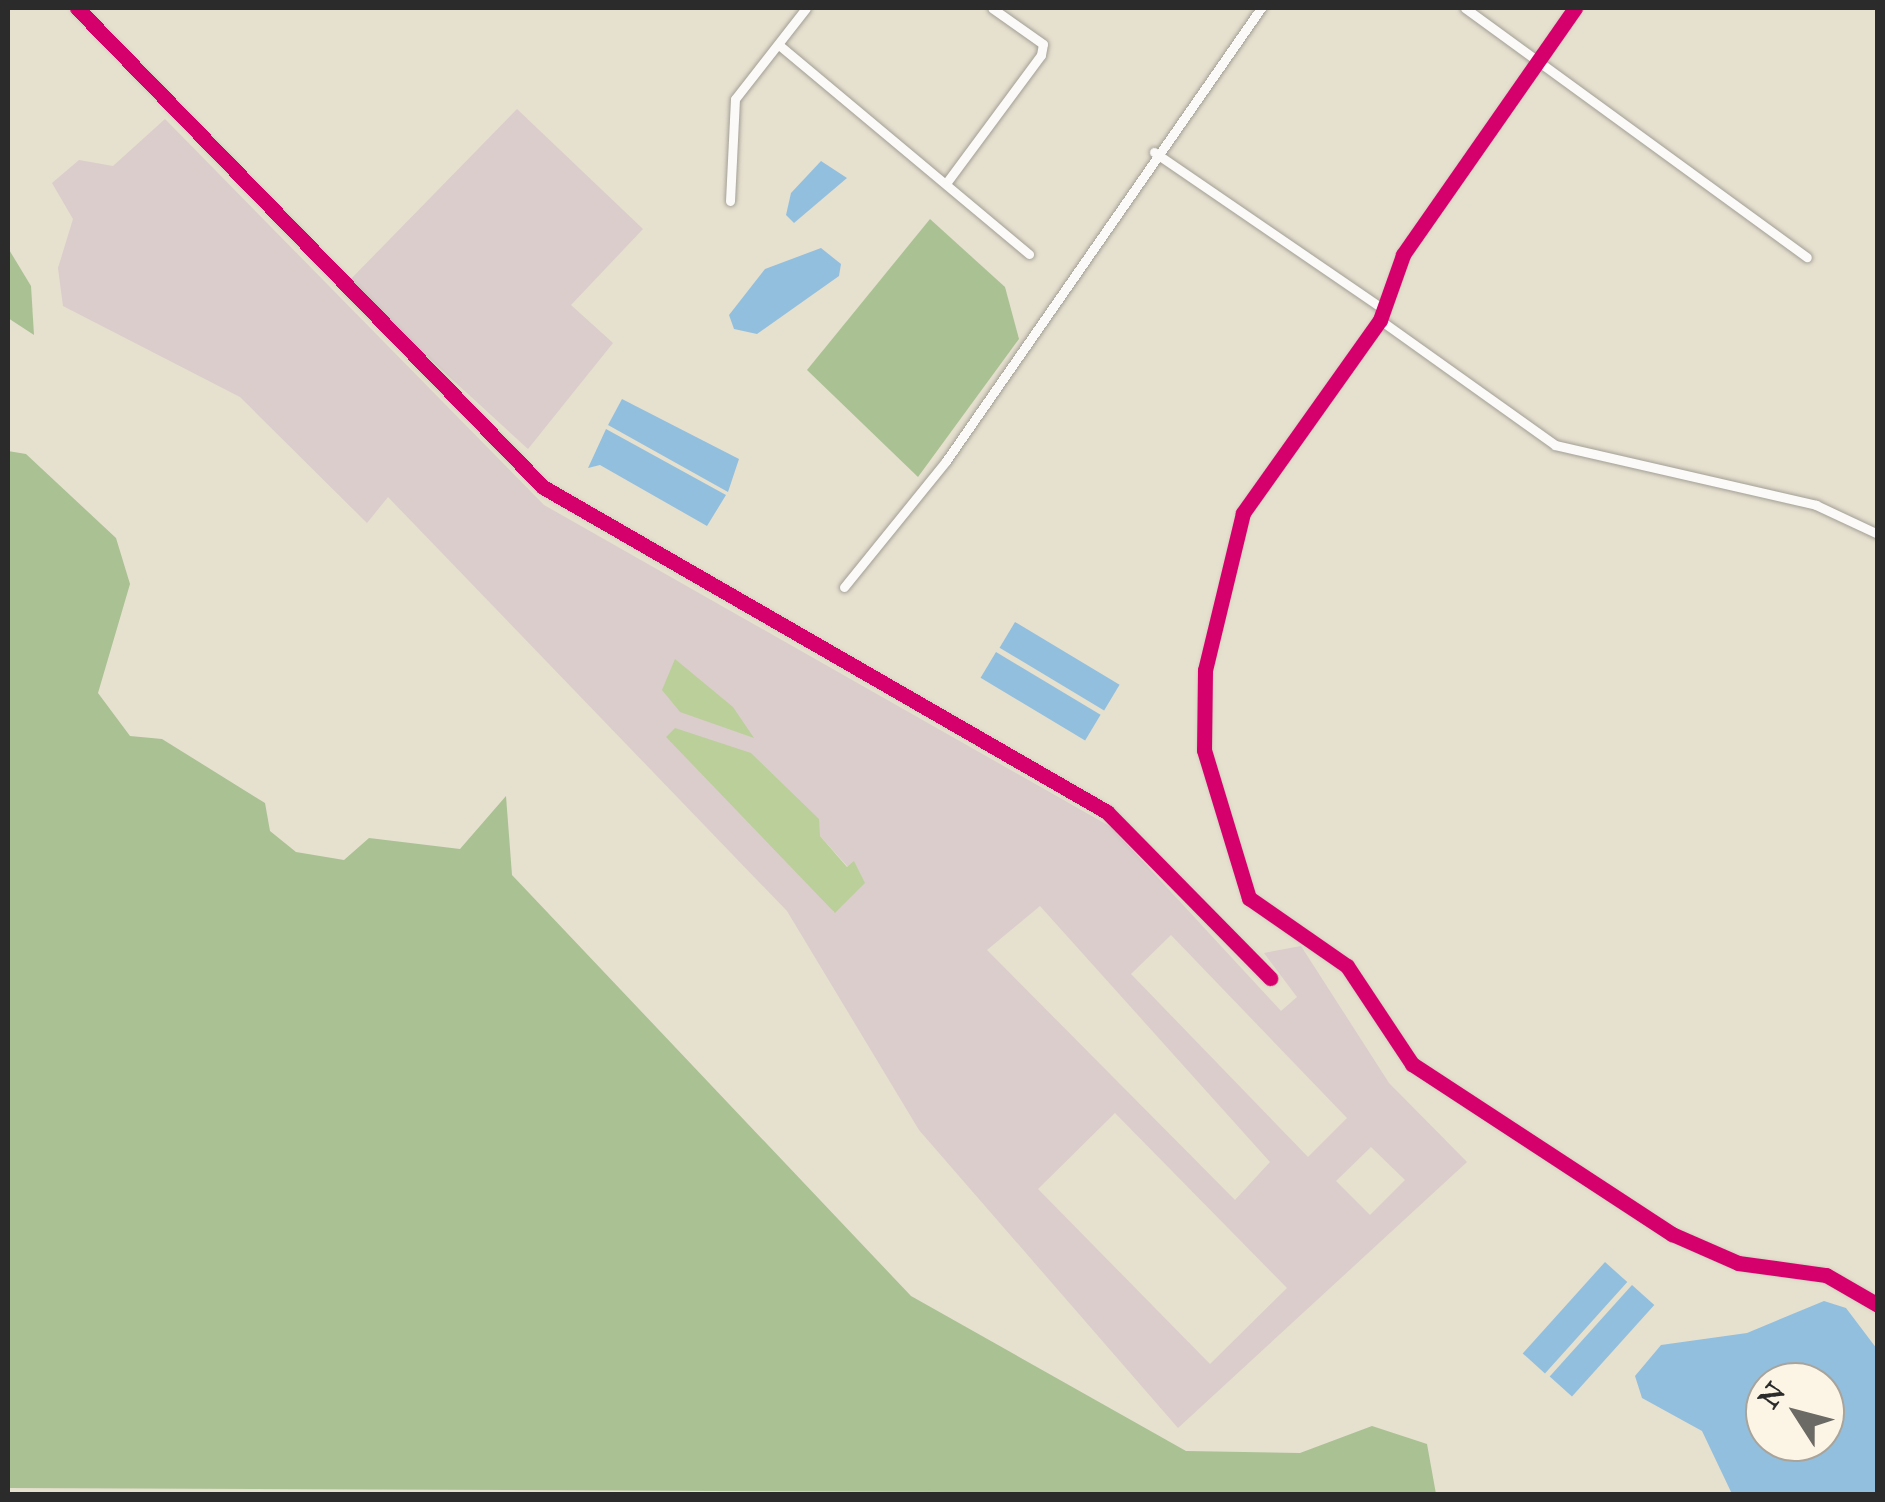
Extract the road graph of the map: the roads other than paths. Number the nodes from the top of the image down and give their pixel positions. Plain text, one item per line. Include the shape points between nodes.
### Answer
1 (77, 8) edge
2 (806, 8) edge
3 (992, 8) edge
4 (1261, 8) edge
5 (1465, 8) edge
6 (1575, 8) edge
7 (779, 45) junction
8 (1537, 61) junction
9 (1154, 152) junction
10 (947, 182) junction
11 (730, 201) dead end
12 (1029, 254) dead end
13 (1807, 256) dead end
14 (1381, 314) junction
15 (1878, 534) edge
16 (844, 587) dead end
17 (1270, 978) dead end
18 (1878, 1304) edge

1 - 17 street via 532,478 1107,812
2 - 7 street
3 - 10 street via 1043,44 1026,82
4 - 9 street
5 - 8 street
6 - 8 street
7 - 10 street
7 - 11 street via 732,108
8 - 13 street
8 - 14 street via 1403,255
9 - 14 street
9 - 16 street via 946,460
10 - 12 street
14 - 15 street via 1556,445 1816,506
14 - 18 street via 1243,512 1204,670 1204,750 1249,898 1347,966 1412,1064 1456,1096 1672,1234 1738,1263 1826,1275

